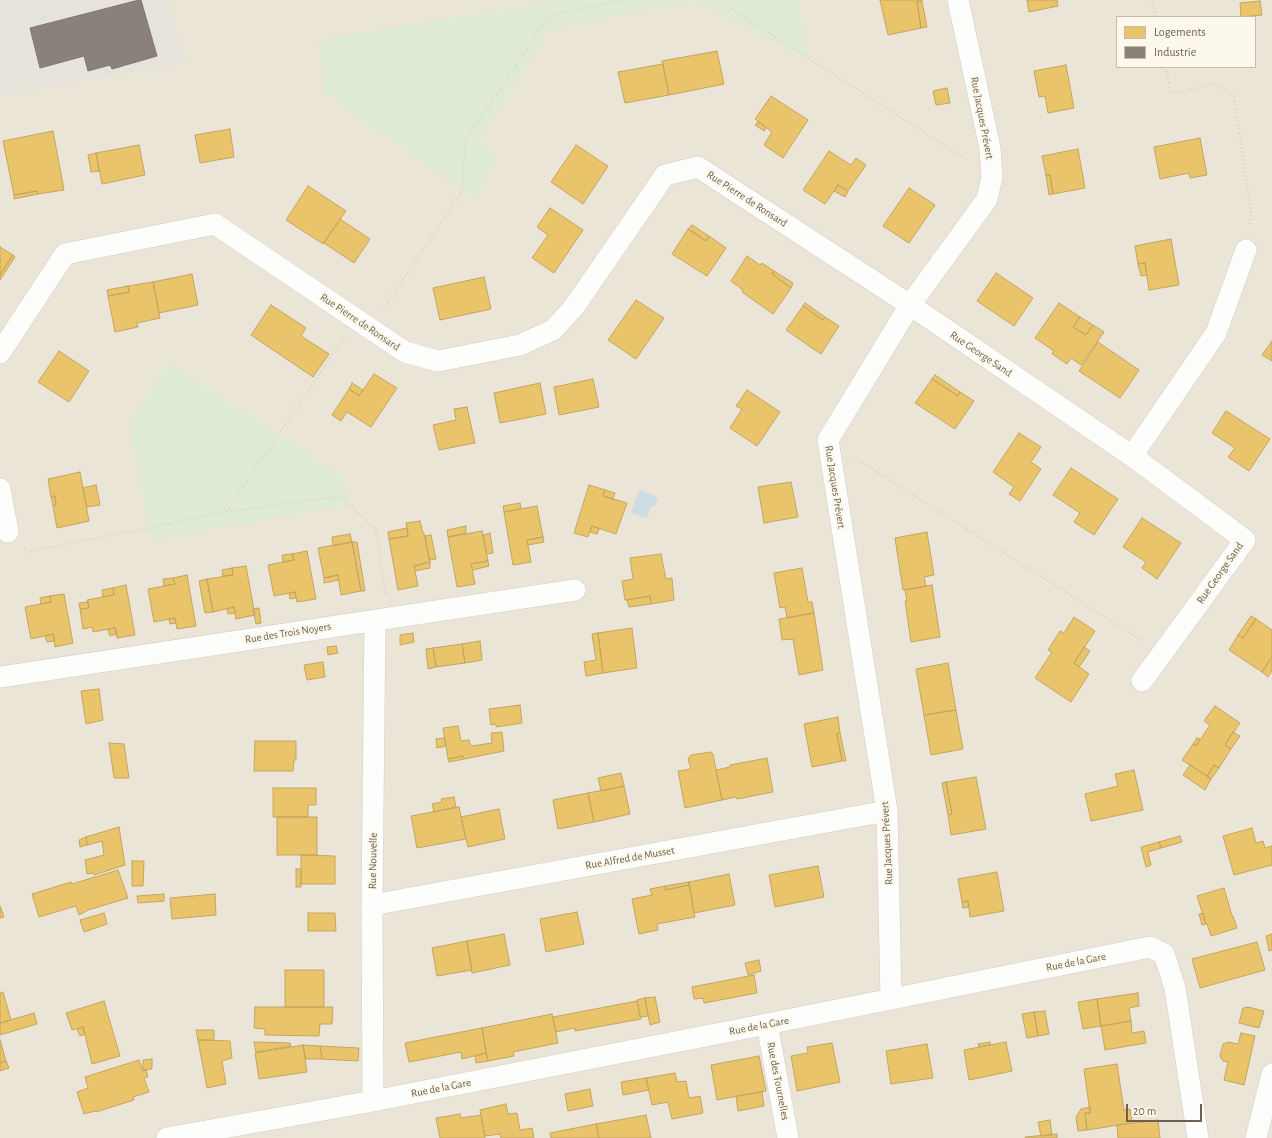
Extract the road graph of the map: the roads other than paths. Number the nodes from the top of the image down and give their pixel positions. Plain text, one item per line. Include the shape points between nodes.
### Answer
1 (958, 0) edge
2 (1246, 250) road end
3 (910, 305) junction
4 (0, 353) edge
5 (1132, 456) junction
6 (0, 489) edge
7 (8, 532) road end
8 (575, 590) dead end
9 (382, 619) junction
10 (0, 677) edge
11 (1142, 681) dead end
12 (887, 811) junction
13 (372, 905) junction
14 (891, 999) junction
15 (767, 1024) junction
16 (1272, 1074) edge
17 (373, 1101) junction
18 (171, 1138) edge
19 (788, 1138) edge
20 (1198, 1138) edge
21 (1256, 1138) edge

1 - 3 street, Rue Jacques Prévert via 990,148 992,177 987,199
2 - 5 street via 1216,333
3 - 4 street, Rue Pierre de Ronsard via 698,167 665,175 574,306 553,330 520,345 438,361 405,352 214,224 65,254
3 - 5 street, Rue George Sand
3 - 12 street, Rue Jacques Prévert via 828,440
5 - 11 street, Rue George Sand via 1244,540
6 - 7 street
8 - 9 street, Rue des Trois Noyers
9 - 10 street, Rue des Trois Noyers
9 - 13 street, Rue Nouvelle
12 - 13 street, Rue Alfred de Musset
12 - 14 street, Rue Jacques Prévert
13 - 17 street, Rue Nouvelle
14 - 15 street, Rue de la Gare
14 - 20 street, Rue de la Gare via 1150,947 1164,954 1175,988
15 - 17 street, Rue de la Gare
15 - 19 street, Rue des Tournelles
16 - 21 street
17 - 18 street, Rue de la Gare

